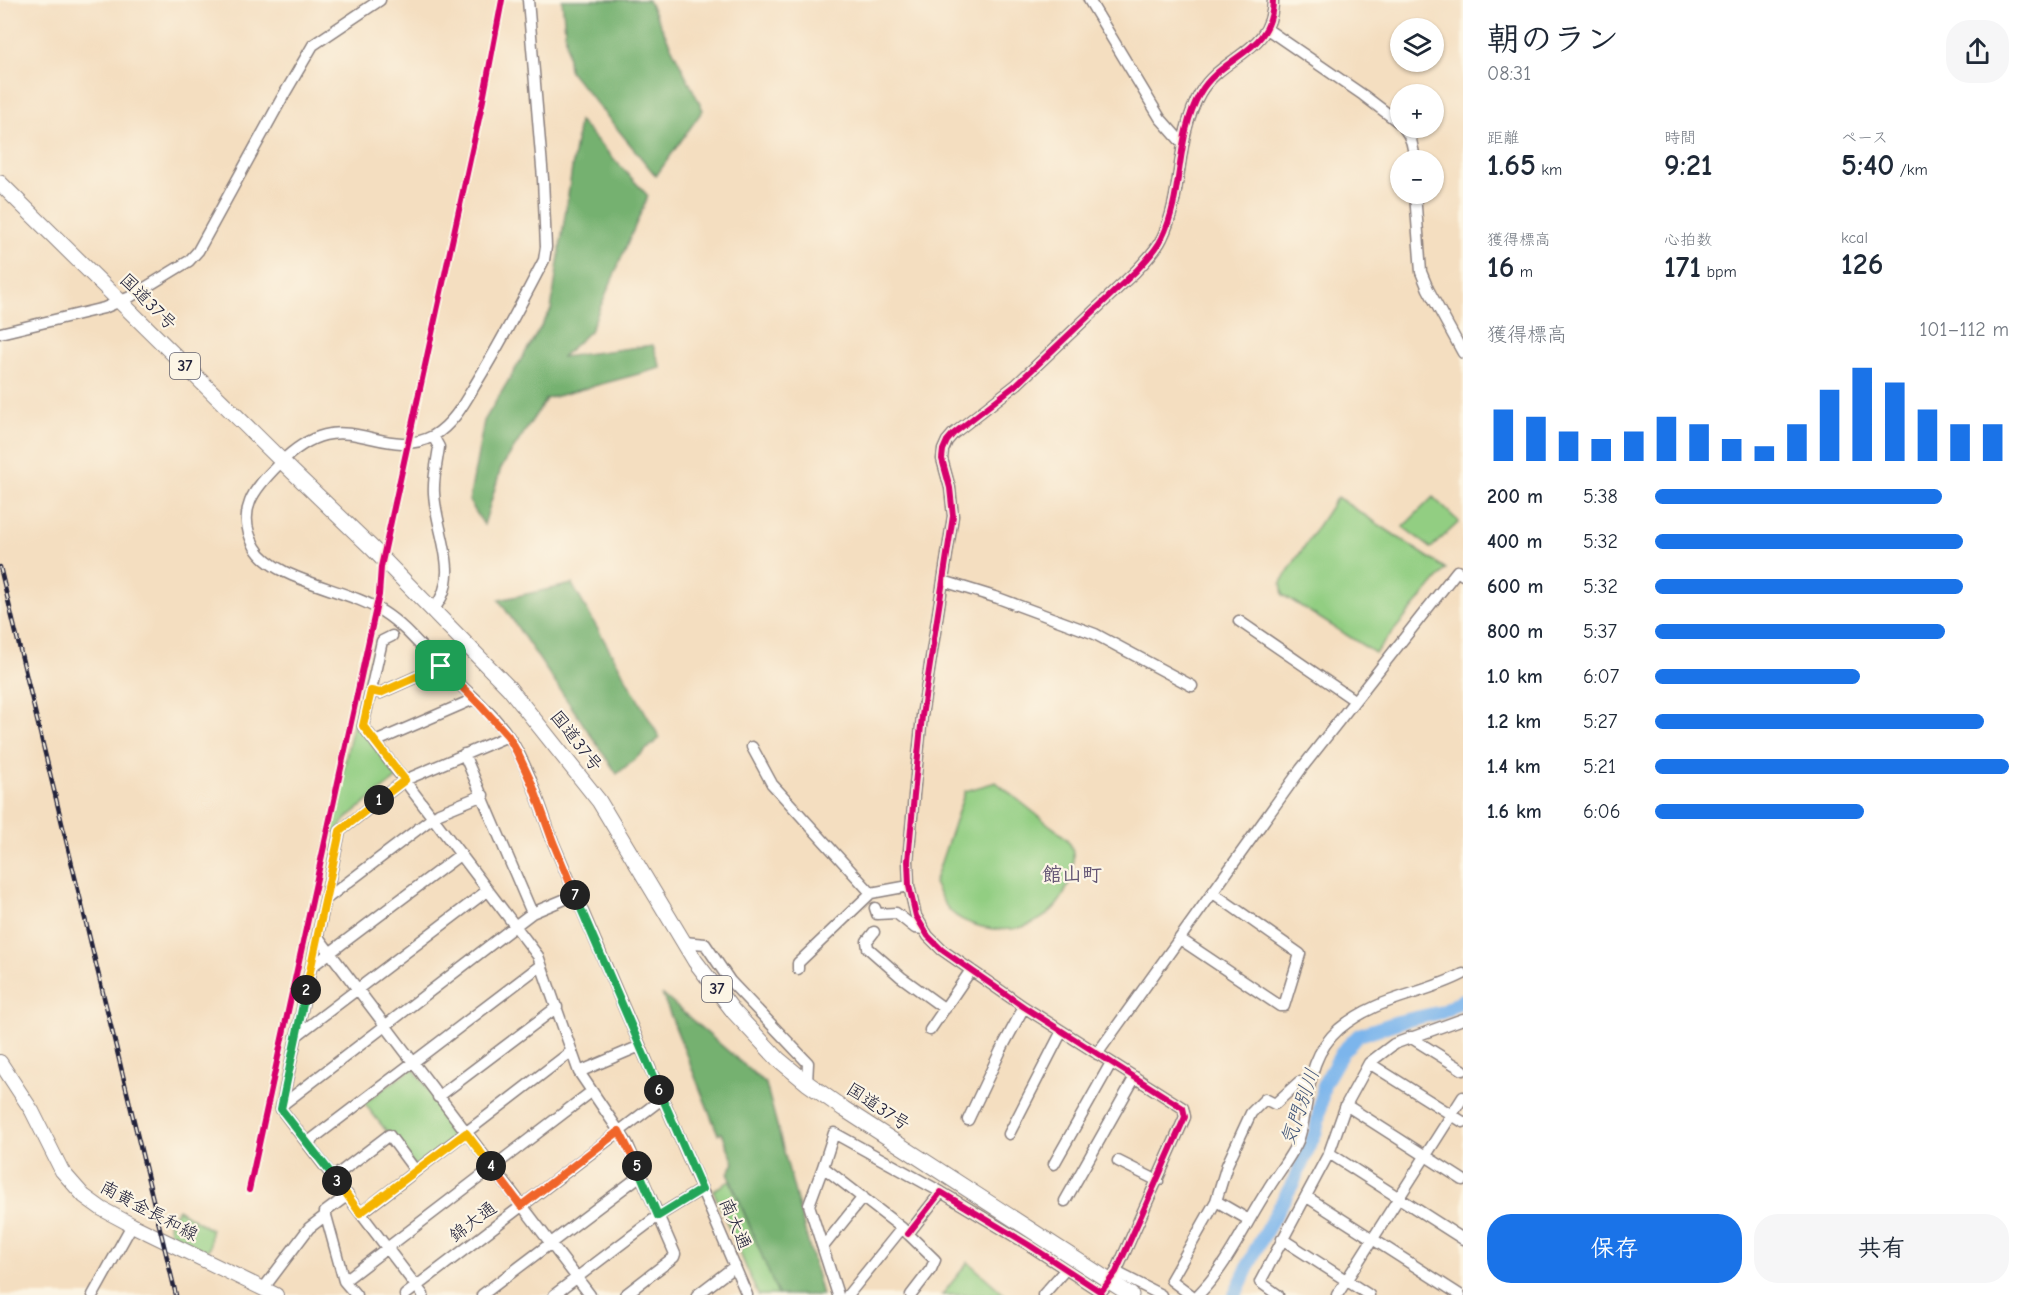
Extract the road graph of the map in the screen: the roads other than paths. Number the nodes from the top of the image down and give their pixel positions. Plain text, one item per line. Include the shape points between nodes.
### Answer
1 (380, 0) edge
2 (528, 0) edge
3 (1089, 0) edge
4 (1273, 0) edge
5 (1267, 30) junction
6 (1390, 116) edge
7 (1183, 144) junction
8 (0, 183) edge
9 (1416, 204) edge
10 (119, 300) junction
11 (0, 333) edge
12 (1463, 353) edge
13 (433, 436) junction
14 (282, 461) junction
15 (1463, 575) edge
16 (943, 581) junction
17 (433, 610) junction
18 (1239, 621) dead end
19 (392, 636) dead end
20 (441, 666) junction
21 (1192, 686) dead end
22 (371, 691) junction
23 (474, 699) junction
24 (1354, 700) junction
25 (508, 736) junction
26 (375, 742) junction
27 (752, 747) dead end
28 (465, 754) junction
29 (405, 780) junction
30 (483, 795) junction
31 (434, 818) junction
32 (461, 854) junction
33 (909, 886) junction
34 (488, 890) junction
35 (1213, 892) junction
36 (871, 893) junction
37 (575, 895) junction
38 (326, 898) junction
39 (875, 908) dead end
40 (532, 913) junction
41 (516, 927) junction
42 (924, 929) junction
43 (874, 932) dead end
44 (318, 937) junction
45 (1180, 939) junction
46 (329, 954) junction
47 (542, 965) junction
48 (311, 967) junction
49 (798, 969) dead end
50 (971, 970) junction
51 (1463, 974) edge
52 (357, 991) junction
53 (557, 1007) junction
54 (1024, 1007) junction
55 (945, 1009) junction
56 (1463, 1019) edge
57 (384, 1027) junction
58 (930, 1030) dead end
59 (1062, 1031) junction
60 (296, 1036) junction
61 (1410, 1037) junction
62 (640, 1046) junction
63 (572, 1051) junction
64 (1097, 1054) junction
65 (0, 1062) edge
66 (412, 1063) junction
67 (1111, 1063) junction
68 (1369, 1063) junction
69 (1463, 1070) edge
70 (579, 1072) junction
71 (1135, 1077) junction
72 (1308, 1084) junction
73 (591, 1092) junction
74 (438, 1097) junction
75 (1463, 1097) edge
76 (663, 1098) junction
77 (282, 1105) junction
78 (1346, 1105) junction
79 (1452, 1115) junction
80 (969, 1120) dead end
81 (1463, 1122) edge
82 (619, 1131) junction
83 (466, 1133) junction
84 (1009, 1134) dead end
85 (307, 1143) junction
86 (1329, 1153) junction
87 (1426, 1156) junction
88 (1118, 1161) dead end
89 (1054, 1164) dead end
90 (492, 1167) junction
91 (823, 1167) junction
92 (415, 1170) junction
93 (641, 1175) junction
94 (334, 1177) junction
95 (1463, 1180) edge
96 (1158, 1181) junction
97 (702, 1189) junction
98 (941, 1192) junction
99 (348, 1196) junction
100 (863, 1197) junction
101 (1306, 1197) junction
102 (1398, 1198) junction
103 (1065, 1201) dead end
104 (1216, 1201) junction
105 (521, 1206) junction
106 (360, 1213) junction
107 (326, 1215) junction
108 (658, 1216) junction
109 (1249, 1220) junction
110 (132, 1225) junction
111 (905, 1231) junction
112 (1282, 1239) junction
113 (1373, 1239) junction
114 (1463, 1239) edge
115 (550, 1242) junction
116 (387, 1247) junction
117 (823, 1247) junction
118 (735, 1266) junction
119 (1066, 1269) junction
120 (1113, 1277) junction
121 (576, 1278) junction
122 (1346, 1280) junction
123 (344, 1281) junction
124 (419, 1291) edge
125 (270, 1292) edge
126 (1459, 1292) edge
127 (93, 1295) edge
128 (356, 1295) edge
129 (405, 1295) edge
130 (482, 1295) edge
131 (554, 1295) edge
132 (590, 1295) edge
133 (625, 1295) edge
134 (697, 1295) edge
135 (747, 1295) edge
136 (838, 1295) edge
137 (848, 1295) edge
138 (911, 1295) edge
139 (1042, 1295) edge
140 (1131, 1295) edge
141 (1161, 1295) edge
142 (1191, 1295) edge
143 (1198, 1295) edge
144 (1278, 1295) edge
145 (1337, 1295) edge
146 (1370, 1295) edge

1 - 10 street via 313,45 198,251 189,261
2 - 13 street via 543,179 544,260 500,344 458,412
3 - 7 street via 1160,118
4 - 5 street
5 - 6 street
5 - 7 street via 1255,46 1210,80 1201,92
7 - 16 street via 1170,218 1153,253 1017,384 947,441 942,459 952,516
8 - 10 highway, 国道37号 / 37
9 - 12 street via 1421,272
10 - 11 street via 104,308
10 - 14 highway, 国道37号 / 37
13 - 14 street, 南大通 via 397,444 343,434 326,435
13 - 17 street via 440,447 434,494 448,570 441,600
14 - 17 highway, 国道37号 / 37
14 - 20 street, 南大通 via 251,496 247,508 247,524 255,548 276,568 383,611
15 - 24 street via 1457,571
16 - 21 street via 1095,634
16 - 33 street via 922,716
17 - 120 highway, 国道37号 / 37 via 509,688 599,801 695,962 778,1059 844,1109
18 - 24 street
19 - 22 street via 382,641
20 - 22 street via 380,693
20 - 23 street, 南大通
22 - 26 street via 363,726
23 - 25 street, 南大通
23 - 26 street
24 - 35 street
25 - 28 street
25 - 37 street, 南大通 via 532,784
26 - 29 street
27 - 36 street via 778,791
28 - 29 street
28 - 30 street
29 - 31 street
29 - 38 street via 340,831
30 - 31 street
30 - 40 street
31 - 32 street
31 - 38 street
32 - 34 street
32 - 46 street
33 - 36 street
33 - 42 street via 916,916
34 - 41 street
34 - 52 street
35 - 45 street
35 - 45 street via 1300,954 1284,1006
36 - 49 street via 814,945 798,963
37 - 40 street
37 - 62 street, 南大通
38 - 44 street
39 - 42 street via 877,914 896,913 915,928
40 - 41 street
41 - 47 street
41 - 57 street
42 - 50 street via 942,950
43 - 55 street via 867,941 868,948
44 - 46 street
44 - 48 street
45 - 64 street
46 - 48 street
46 - 52 street
47 - 53 street
47 - 66 street
48 - 60 street
50 - 54 street
50 - 55 street
51 - 72 street via 1376,1005 1351,1020 1323,1049
52 - 57 street
52 - 60 street
53 - 63 street
53 - 74 street
54 - 59 street
54 - 80 street
55 - 58 street
56 - 61 street
57 - 66 street
57 - 77 street
59 - 64 street
59 - 84 street
60 - 77 street
61 - 68 street
61 - 69 street
62 - 70 street
62 - 76 street, 南大通
63 - 70 street
63 - 83 street
64 - 67 street
65 - 110 main road, 南黄金長和線 via 32,1111 58,1166 76,1189
66 - 74 street
66 - 85 street
67 - 71 street
67 - 89 street
68 - 78 street
68 - 79 street
70 - 73 street
71 - 96 street via 1183,1108 1185,1117
71 - 103 street
72 - 104 street via 1299,1082 1275,1104 1265,1099 1251,1113 1227,1165
72 - 109 street via 1299,1140
73 - 82 street
73 - 90 street
74 - 83 street
75 - 79 street
76 - 82 street, 錦大通
76 - 97 street, 南大通
77 - 85 street via 281,1109
78 - 86 street
78 - 87 street
79 - 81 street
79 - 87 street
82 - 93 street
82 - 105 street, 錦大通
83 - 90 street
83 - 92 street
85 - 94 street
86 - 101 street
86 - 102 street
87 - 95 street
87 - 102 street
88 - 96 street
90 - 105 street
90 - 116 street
91 - 98 street via 834,1133
91 - 100 street
91 - 117 street via 809,1205
92 - 94 street via 389,1135
92 - 106 street
93 - 108 street
93 - 115 street
94 - 99 street
96 - 120 street
97 - 108 street
97 - 118 street, 南大通
98 - 111 street
98 - 119 street
99 - 106 street
99 - 107 street
100 - 111 street
100 - 117 street
101 - 112 street
101 - 113 street
102 - 113 street
102 - 114 street
104 - 109 street
104 - 142 street via 1171,1280
105 - 115 street
105 - 124 street, 錦大通
106 - 116 street
107 - 123 street
107 - 125 street via 309,1228
108 - 121 street
108 - 133 street via 674,1257
109 - 143 street via 1222,1267
110 - 125 main road, 南黄金長和線
110 - 127 street
111 - 137 street
111 - 138 street via 935,1260
112 - 122 street
112 - 144 street via 1260,1282
113 - 122 street
113 - 126 street
115 - 121 street
115 - 130 street
116 - 123 street
116 - 124 street
117 - 136 street
118 - 134 street
118 - 135 street, 南大通
119 - 120 street via 1101,1292
119 - 139 street
120 - 140 highway, 国道37号 / 37
120 - 141 street
121 - 131 street
121 - 132 street
122 - 145 street
122 - 146 street
123 - 128 street
124 - 129 street, 錦大通

